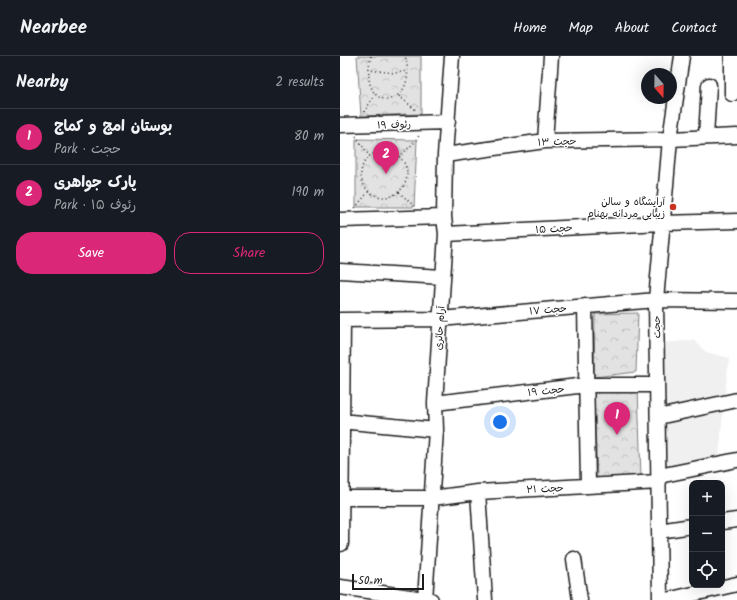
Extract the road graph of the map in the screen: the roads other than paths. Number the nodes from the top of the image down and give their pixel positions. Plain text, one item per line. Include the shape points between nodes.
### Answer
1 (452, 56) edge
2 (551, 56) edge
3 (682, 56) edge
4 (732, 56) edge
5 (709, 85) dead end
6 (732, 94) dead end
7 (448, 122) junction
8 (340, 125) edge
9 (737, 136) edge
10 (706, 137) junction
11 (670, 140) junction
12 (545, 141) junction
13 (445, 155) junction
14 (444, 218) junction
15 (344, 220) edge
16 (737, 221) edge
17 (662, 223) junction
18 (446, 234) junction
19 (340, 271) edge
20 (443, 277) junction
21 (656, 300) junction
22 (737, 301) edge
23 (585, 306) junction
24 (440, 319) junction
25 (342, 320) edge
26 (657, 385) junction
27 (586, 386) junction
28 (737, 400) edge
29 (435, 402) junction
30 (658, 417) junction
31 (341, 422) edge
32 (436, 430) junction
33 (737, 460) edge
34 (659, 479) junction
35 (588, 486) junction
36 (478, 492) junction
37 (340, 498) edge
38 (432, 498) junction
39 (737, 520) edge
40 (725, 522) edge
41 (689, 526) edge
42 (659, 531) junction
43 (341, 544) edge
44 (574, 559) dead end
45 (737, 584) edge
46 (340, 587) edge
47 (427, 600) edge
48 (485, 600) edge
49 (580, 600) edge
50 (660, 600) edge
51 (667, 600) edge

1 - 7 street, آرام حائری
2 - 12 street
3 - 11 street, حجت
4 - 6 street
5 - 10 street
7 - 8 street, رئوف ۱۹
7 - 13 street, آرام حائری
9 - 10 street, حجت ۱۳
10 - 11 street, حجت ۱۳
11 - 12 street, حجت ۱۳
11 - 17 street, حجت
12 - 13 street, حجت ۱۳
13 - 14 street, آرام حائری
14 - 15 street
14 - 18 street, آرام حائری
16 - 17 street, حجت ۱۵
17 - 18 street, حجت ۱۵
17 - 21 street, حجت
18 - 20 street, آرام حائری
19 - 20 street
20 - 24 street, آرام حائری
21 - 22 street, حجت ۱۷
21 - 23 street, حجت ۱۷
21 - 26 street, حجت
23 - 24 street, حجت ۱۷
23 - 27 street
24 - 25 street, حجت ۱۷
24 - 29 street, آرام حائری
25 - 31 street
26 - 27 street, حجت ۱۹
26 - 30 street, حجت
27 - 29 street, حجت ۱۹
27 - 35 street
28 - 30 street
29 - 32 street, آرام حائری
30 - 34 street, حجت
31 - 32 street
31 - 37 street
32 - 38 street, آرام حائری
33 - 34 street, حجت ۲۱
34 - 35 street, حجت ۲۱
34 - 42 street, حجت
35 - 36 street, حجت ۲۱
36 - 38 street, حجت ۲۱
36 - 48 street
37 - 38 street, حجت ۲۱
37 - 43 street
38 - 47 street, آرام حائری
39 - 40 street
41 - 42 street
42 - 50 street, حجت
44 - 49 street
45 - 51 street
46 - 47 street

